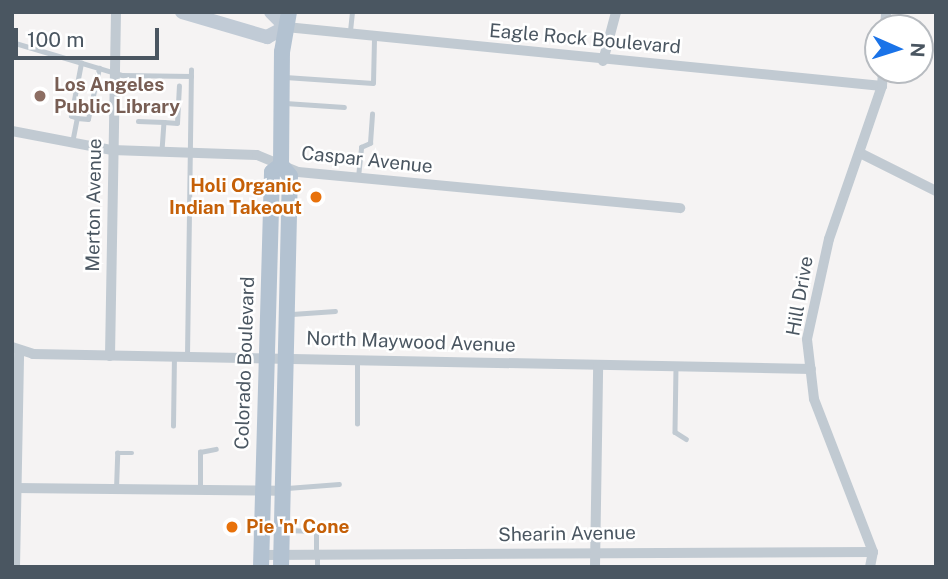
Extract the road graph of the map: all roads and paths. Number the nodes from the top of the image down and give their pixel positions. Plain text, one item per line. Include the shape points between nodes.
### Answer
1 (116, 12) edge
2 (182, 12) edge
3 (271, 12) edge
4 (352, 12) edge
5 (617, 12) edge
6 (287, 20) edge
7 (349, 36) junction
8 (374, 38) junction
9 (12, 42) edge
10 (603, 61) junction
11 (82, 63) junction
12 (99, 68) junction
13 (113, 72) junction
14 (282, 76) junction
15 (179, 86) dead end
16 (882, 86) joint
17 (281, 103) junction
18 (344, 107) dead end
19 (372, 114) dead end
20 (77, 118) junction
21 (138, 121) dead end
22 (164, 122) junction
23 (12, 131) edge
24 (72, 144) junction
25 (112, 150) junction
26 (162, 152) junction
27 (190, 153) junction
28 (860, 153) junction
29 (281, 165) junction
30 (358, 178) junction
31 (936, 191) edge
32 (680, 208) dead end
33 (335, 311) dead end
34 (287, 314) junction
35 (15, 349) edge
36 (110, 356) junction
37 (174, 356) junction
38 (187, 356) junction
39 (266, 356) junction
40 (286, 356) junction
41 (357, 358) junction
42 (598, 365) junction
43 (676, 366) junction
44 (811, 369) junction
45 (15, 400) edge
46 (357, 424) dead end
47 (173, 426) dead end
48 (686, 439) dead end
49 (216, 449) dead end
50 (132, 453) dead end
51 (339, 484) dead end
52 (15, 488) junction
53 (283, 489) junction
54 (116, 490) junction
55 (200, 490) junction
56 (262, 491) junction
57 (282, 530) junction
58 (316, 531) junction
59 (340, 531) dead end
60 (595, 551) junction
61 (873, 552) junction
62 (316, 555) junction
63 (261, 561) edge
64 (281, 561) edge
65 (15, 567) edge
66 (186, 567) edge
67 (196, 567) edge
68 (317, 567) edge
69 (595, 567) edge
70 (870, 567) edge

1 - 13 street, Merton Avenue
2 - 6 main road, Eagle Rock Boulevard via 267,37
3 - 6 main road
4 - 7 lane
5 - 10 street
6 - 7 street, Eagle Rock Boulevard
6 - 14 main road, Colorado Boulevard
7 - 8 street, Eagle Rock Boulevard
8 - 10 street, Eagle Rock Boulevard
8 - 14 lane via 373,83
9 - 11 lane
10 - 16 street, Eagle Rock Boulevard
11 - 12 lane
11 - 20 lane via 71,116
12 - 13 lane
12 - 20 lane via 88,119
13 - 25 street, Merton Avenue
13 - 27 lane via 191,73
14 - 17 main road, Colorado Boulevard
15 - 22 lane via 177,123
16 - 28 street, Hill Drive
17 - 18 lane
17 - 29 main road, Colorado Boulevard
19 - 30 lane via 370,143 361,148
20 - 24 lane
21 - 22 lane
22 - 26 lane
23 - 24 street, Caspar Avenue
24 - 25 street, Caspar Avenue
25 - 26 street, Caspar Avenue
25 - 36 street, Merton Avenue
26 - 27 street, Caspar Avenue
27 - 29 street, Caspar Avenue via 257,155
27 - 38 lane
28 - 31 street
28 - 44 street, Hill Drive via 829,239 807,339
29 - 30 street, Caspar Avenue via 298,172
29 - 34 main road, Colorado Boulevard via 290,176
29 - 39 main road, Colorado Boulevard via 272,172
30 - 32 street, Caspar Avenue
33 - 34 lane
34 - 40 main road, Colorado Boulevard
35 - 36 street, North Maywood Avenue
35 - 45 street
36 - 37 street, North Maywood Avenue
37 - 38 street, North Maywood Avenue
37 - 47 lane
38 - 39 street, North Maywood Avenue
39 - 40 street, North Maywood Avenue
39 - 56 main road, Colorado Boulevard
40 - 41 street, North Maywood Avenue
40 - 53 main road, Colorado Boulevard
41 - 42 street, North Maywood Avenue
41 - 46 lane
42 - 43 street, North Maywood Avenue
42 - 60 street
43 - 44 street, North Maywood Avenue
43 - 48 lane via 674,432
44 - 61 street, Hill Drive via 814,399
45 - 52 street
49 - 55 lane via 200,452
50 - 54 lane via 117,453
51 - 53 lane
52 - 54 street
52 - 65 street
53 - 56 street
53 - 57 main road, Colorado Boulevard
54 - 55 street
55 - 56 street
56 - 63 main road, Colorado Boulevard
57 - 58 lane
57 - 64 main road, Colorado Boulevard
58 - 59 lane
58 - 62 lane
60 - 61 street, Shearin Avenue
60 - 62 street, Shearin Avenue
60 - 69 street
61 - 70 street
62 - 64 street, Shearin Avenue
62 - 68 lane
63 - 64 street, Shearin Avenue
66 - 67 lane

